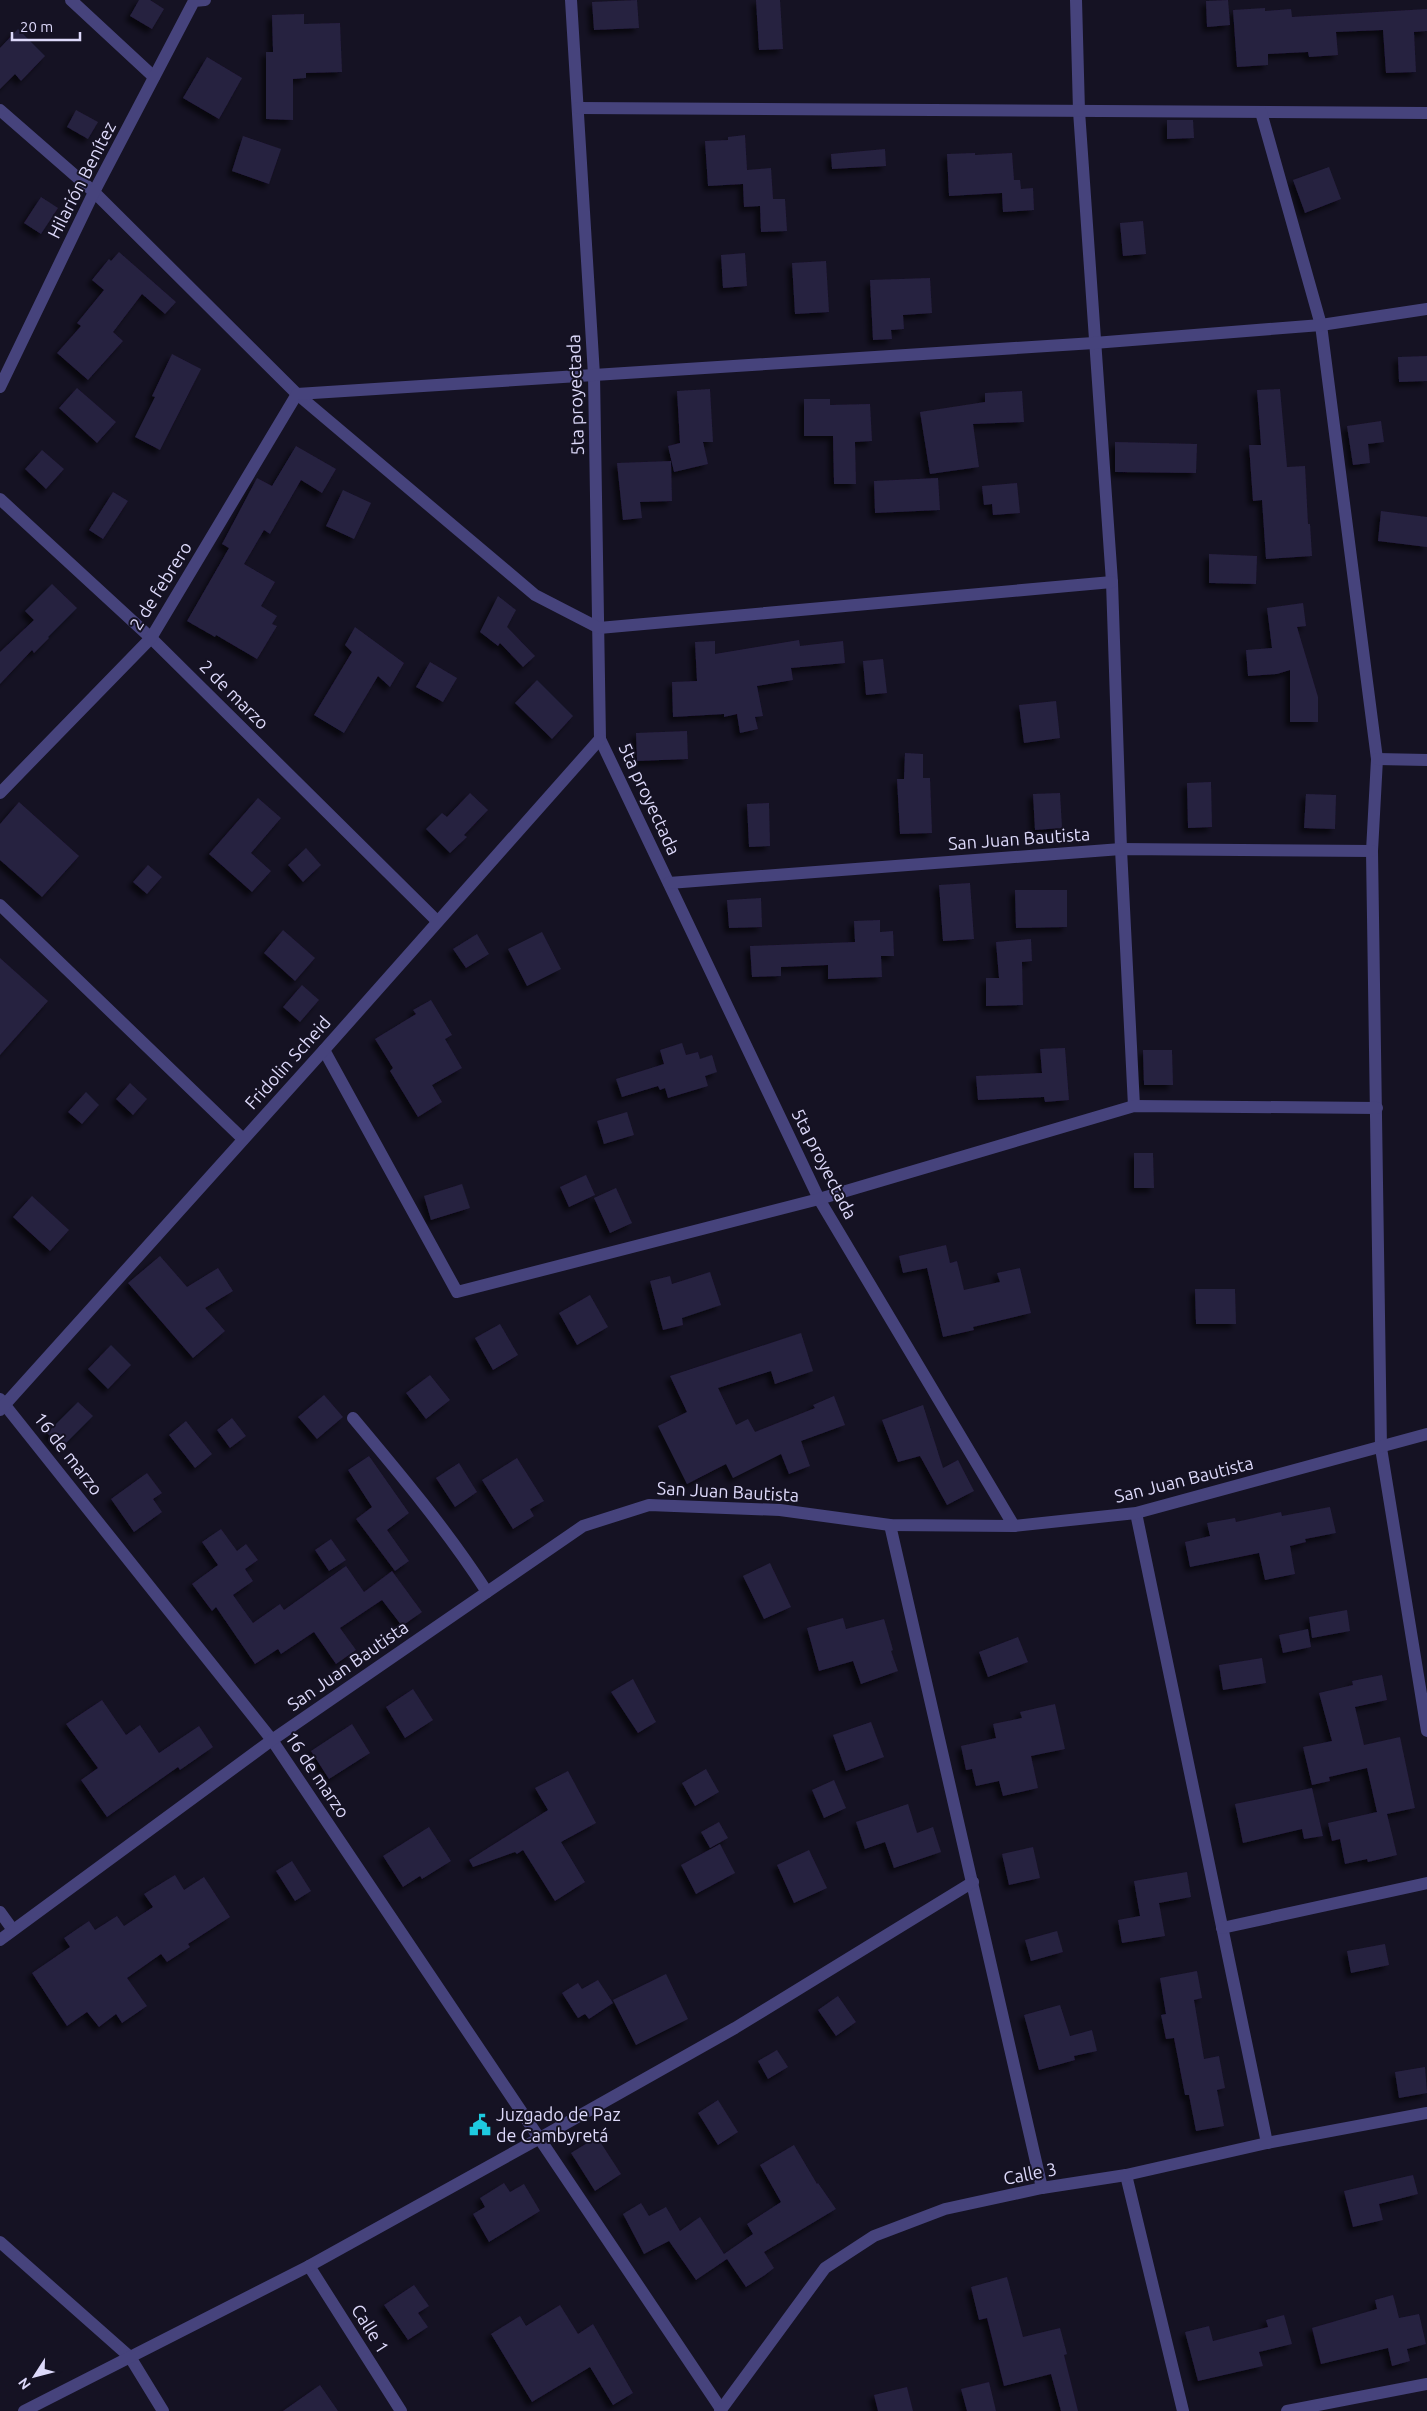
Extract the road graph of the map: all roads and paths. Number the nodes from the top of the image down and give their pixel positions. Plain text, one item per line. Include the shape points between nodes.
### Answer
1 (71, 0) edge
2 (205, 0) edge
3 (571, 0) edge
4 (1076, 0) edge
5 (154, 77) junction
6 (578, 108) junction
7 (0, 110) edge
8 (1079, 112) junction
9 (1261, 112) junction
10 (1427, 113) edge
11 (94, 192) junction
12 (1427, 310) edge
13 (1321, 325) junction
14 (1094, 344) junction
15 (594, 375) junction
16 (0, 387) edge
17 (297, 394) junction
18 (0, 499) edge
19 (1112, 582) junction
20 (599, 628) junction
21 (151, 638) junction
22 (600, 739) junction
23 (1377, 759) junction
24 (1427, 760) edge
25 (0, 793) edge
26 (1122, 849) junction
27 (1372, 851) junction
28 (669, 883) junction
29 (0, 905) edge
30 (437, 921) junction
31 (324, 1050) junction
32 (1134, 1106) junction
33 (1377, 1108) junction
34 (242, 1139) junction
35 (819, 1199) junction
36 (2, 1404) edge
37 (353, 1418) dead end
38 (1427, 1434) edge
39 (1381, 1448) junction
40 (1136, 1513) junction
41 (890, 1525) junction
42 (1014, 1526) junction
43 (487, 1592) junction
44 (1427, 1731) edge
45 (272, 1740) junction
46 (974, 1882) junction
47 (1427, 1883) edge
48 (0, 1912) edge
49 (1222, 1928) junction
50 (13, 1930) junction
51 (0, 1940) edge
52 (1427, 2113) edge
53 (541, 2140) junction
54 (1267, 2143) junction
55 (1126, 2175) junction
56 (1042, 2188) junction
57 (0, 2242) edge
58 (310, 2266) junction
59 (130, 2357) junction
60 (1427, 2384) edge
61 (720, 2410) edge
62 (24, 2411) edge
63 (163, 2411) edge
64 (401, 2411) edge
65 (1183, 2411) edge
66 (1287, 2411) edge

1 - 5 street
2 - 5 street, Hilarión Benítez via 194,1
3 - 6 street, 5ta proyectada
4 - 8 street
5 - 11 street, Hilarión Benítez
6 - 8 street
6 - 15 street, 5ta proyectada
7 - 11 street
8 - 9 street
8 - 14 street
9 - 10 street
9 - 13 street
11 - 16 street, Hilarión Benítez
11 - 17 street
12 - 13 street
13 - 14 street
13 - 23 street
14 - 15 street
14 - 19 street
15 - 17 street
15 - 20 street, 5ta proyectada
17 - 20 street via 535,595
17 - 21 street, 2 de febrero
18 - 21 street, 2 de marzo
19 - 20 street
19 - 26 street
20 - 22 street, 5ta proyectada
21 - 25 street, 2 de febrero
21 - 30 street, 2 de marzo
22 - 28 street, 5ta proyectada
22 - 30 street, Fridolin Scheid
23 - 24 street
23 - 27 street
26 - 27 street, San Juan Bautista
26 - 28 street, San Juan Bautista
26 - 32 street
27 - 33 street
28 - 35 street, 5ta proyectada
29 - 34 street
30 - 31 street, Fridolin Scheid
31 - 34 street, Fridolin Scheid
31 - 35 street via 457,1292
32 - 33 street
32 - 35 street
33 - 39 street
34 - 36 street, Fridolin Scheid
35 - 42 street, 5ta proyectada
36 - 45 street, 16 de marzo
37 - 43 street via 464,1556
38 - 39 street, San Juan Bautista
39 - 40 street, San Juan Bautista
39 - 44 street
40 - 42 street, San Juan Bautista
40 - 49 street
41 - 42 street, San Juan Bautista
41 - 43 street, San Juan Bautista via 780,1510 649,1505 583,1526
41 - 46 street
43 - 45 street, San Juan Bautista
45 - 50 street, San Juan Bautista
45 - 53 street, 16 de marzo
46 - 53 street via 735,2028
46 - 56 street
47 - 49 street
48 - 50 street
49 - 54 street
50 - 51 street, San Juan Bautista
52 - 54 street, Calle 3
53 - 58 street
53 - 61 street, 16 de marzo
54 - 55 street, Calle 3
55 - 56 street, Calle 3
55 - 65 street
56 - 61 street, Calle 3 via 945,2209 874,2236 825,2268
57 - 59 street
58 - 59 street
58 - 64 street, Calle 1
59 - 62 street
59 - 63 street
60 - 66 street

